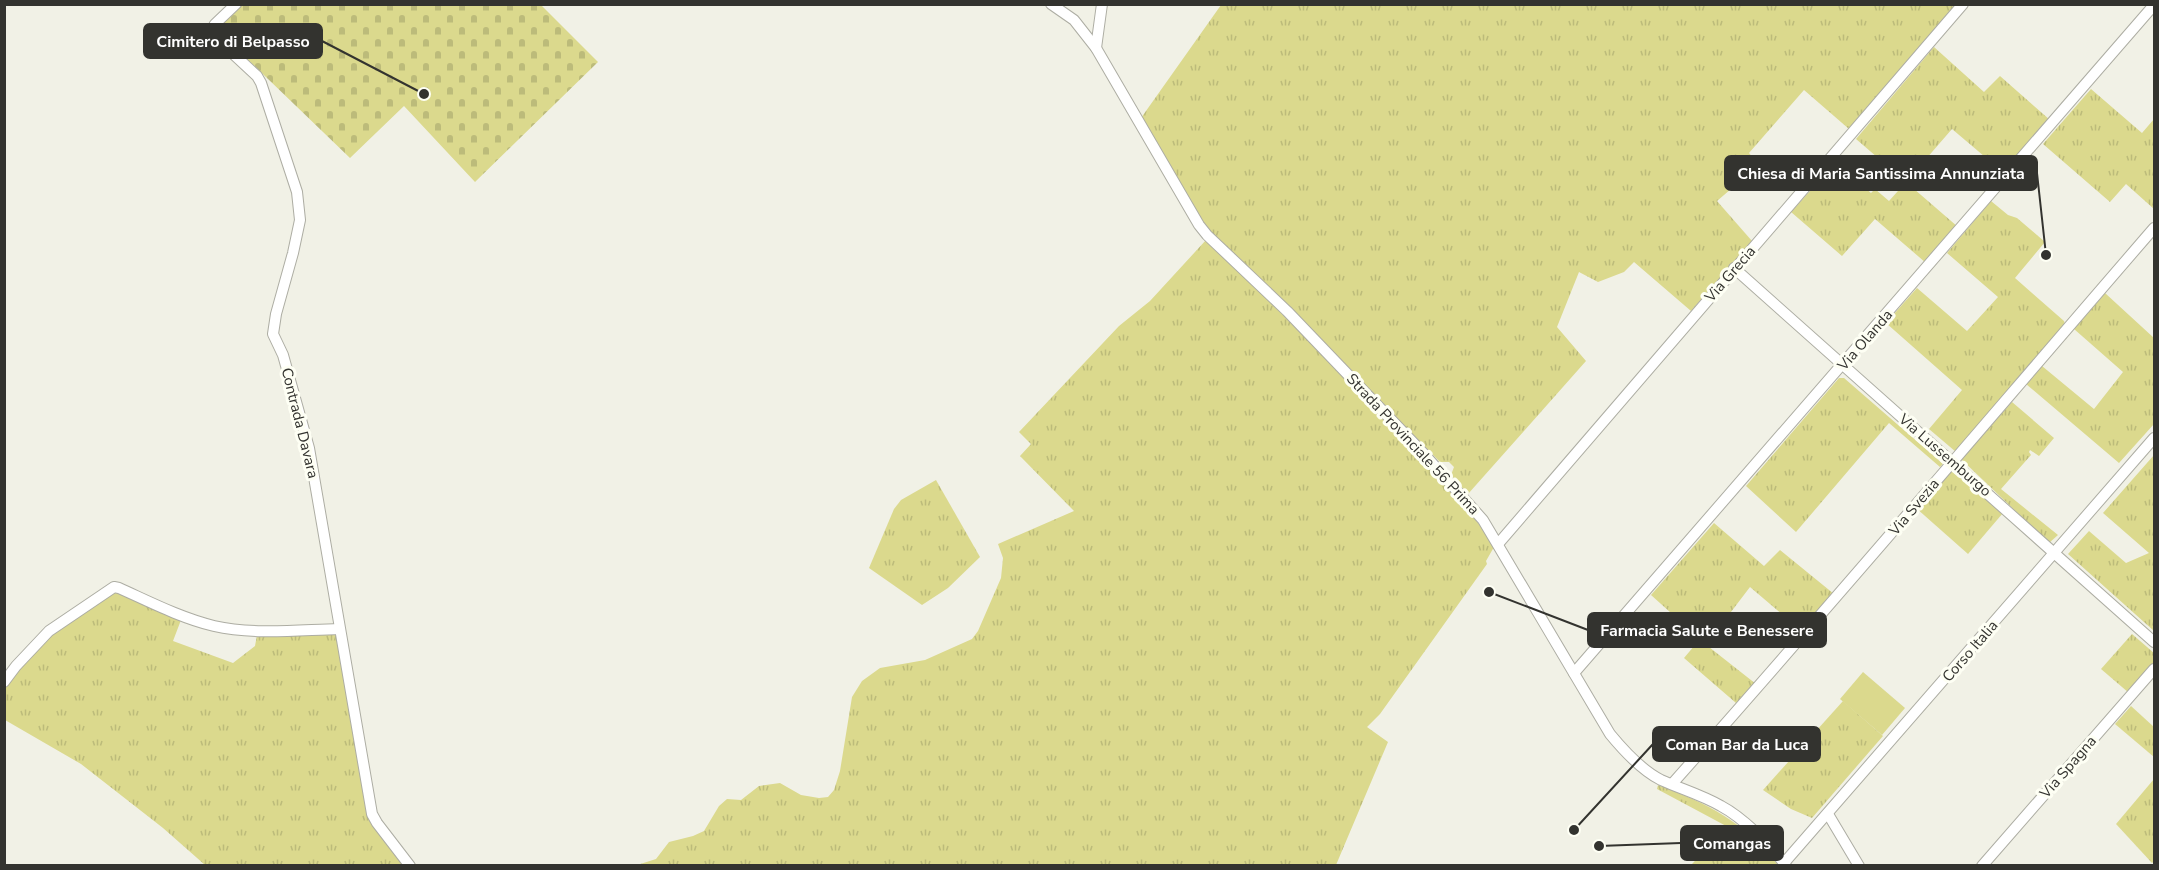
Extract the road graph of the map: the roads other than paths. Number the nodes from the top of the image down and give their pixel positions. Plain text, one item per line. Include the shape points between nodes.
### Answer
1 (236, 4) edge
2 (1051, 4) edge
3 (1102, 4) edge
4 (1963, 4) edge
5 (2154, 5) edge
6 (1096, 48) junction
7 (2154, 228) edge
8 (1734, 268) junction
9 (1842, 365) junction
10 (2154, 438) edge
11 (1952, 461) junction
12 (1498, 544) junction
13 (2055, 553) junction
14 (339, 628) junction
15 (2154, 642) edge
16 (2154, 669) edge
17 (1574, 673) junction
18 (4, 682) edge
19 (1672, 784) junction
20 (1828, 814) junction
21 (1785, 864) edge
22 (410, 866) edge
23 (1859, 866) edge
24 (1982, 866) edge

1 - 14 street, Contrada Davara via 211,31 261,83 297,192 298,235 273,334 283,355 309,448
2 - 6 street, Strada Provinciale 56 Prima via 1074,20
3 - 6 street
4 - 8 street, Via Grecia
5 - 9 street, Via Olanda
6 - 12 street, Strada Provinciale 56 Prima via 1203,230 1424,454 1483,520
7 - 11 street, Via Svezia
8 - 9 street, Via Lussemburgo
8 - 12 street, Via Grecia
9 - 11 street, Via Lussemburgo
9 - 17 street, Via Olanda
10 - 13 street, Corso Italia
11 - 13 street, Via Lussemburgo
11 - 19 street, Via Svezia
12 - 17 street, Strada Provinciale 56 Prima
13 - 15 street, Via Lussemburgo
13 - 20 street, Corso Italia
14 - 18 street via 254,631 217,627 114,587 49,631
14 - 22 street, Contrada Davara via 372,814
16 - 24 street, Via Spagna
17 - 19 street, Strada Provinciale 56 Prima via 1620,746 1649,772
19 - 21 street, Strada Provinciale 56 Prima via 1723,807 1746,824
20 - 21 street, Corso Italia
20 - 23 street

